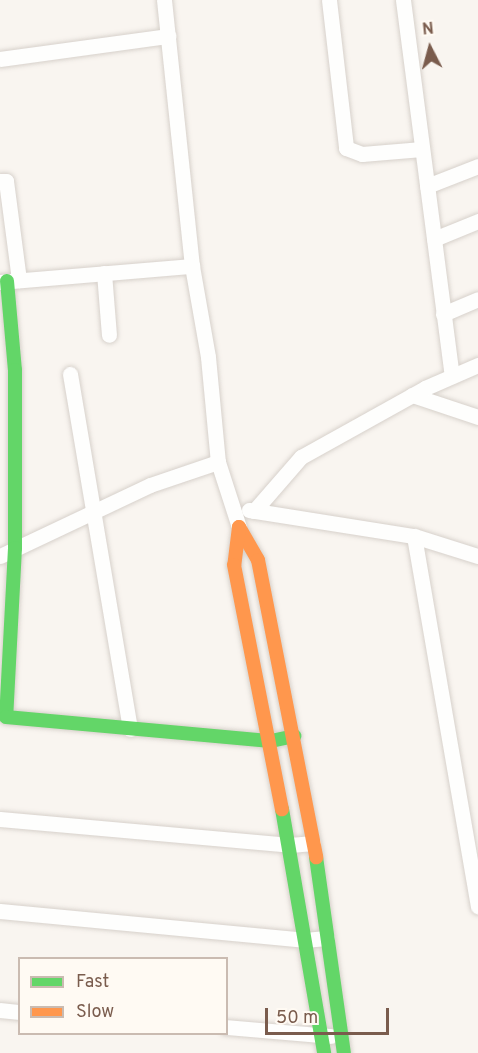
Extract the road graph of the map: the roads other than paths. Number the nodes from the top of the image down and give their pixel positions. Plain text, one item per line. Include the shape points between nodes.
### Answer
1 (164, 0) edge
2 (329, 0) edge
3 (403, 0) edge
4 (168, 36) junction
5 (0, 59) edge
6 (422, 149) junction
7 (478, 166) edge
8 (0, 181) edge
9 (427, 186) junction
10 (478, 221) edge
11 (434, 239) junction
12 (192, 266) junction
13 (104, 273) junction
14 (9, 281) edge
15 (478, 299) edge
16 (444, 314) junction
17 (109, 335) dead end
18 (478, 365) edge
19 (70, 374) dead end
20 (452, 376) junction
21 (412, 395) junction
22 (478, 417) edge
23 (218, 462) junction
24 (234, 508) junction
25 (254, 511) junction
26 (91, 515) junction
27 (239, 527) junction
28 (414, 536) junction
29 (15, 548) junction
30 (0, 555) edge
31 (478, 556) edge
32 (130, 729) junction
33 (294, 736) junction
34 (271, 741) junction
35 (0, 819) edge
36 (313, 843) junction
37 (290, 845) junction
38 (478, 907) edge
39 (0, 911) edge
40 (327, 938) junction
41 (304, 940) junction
42 (0, 1010) edge
43 (18, 1012) edge
44 (228, 1027) edge
45 (342, 1035) junction
46 (323, 1036) junction
47 (324, 1053) edge
48 (344, 1053) edge

1 - 4 street
2 - 6 street via 346,148 362,154
3 - 6 street
4 - 5 street
4 - 12 street
6 - 9 street
7 - 9 street
8 - 14 street via 6,181
9 - 11 street
10 - 11 street
11 - 16 street
12 - 13 street
12 - 23 street via 208,357
13 - 14 street
13 - 17 street
14 - 29 street via 15,370
15 - 16 street
16 - 20 street
18 - 20 street
19 - 26 street
20 - 21 street
21 - 22 street
21 - 25 street via 301,457
23 - 24 street
23 - 26 street via 150,485
24 - 25 street
24 - 27 street
25 - 28 street
26 - 29 street
26 - 32 street
27 - 33 street via 258,560
27 - 34 street via 234,565
28 - 31 street
28 - 38 street
29 - 30 street
29 - 32 street via 6,717
32 - 34 street
33 - 34 street
33 - 36 street
34 - 37 street
35 - 37 street
36 - 37 street
36 - 40 street
37 - 41 street
39 - 41 street
40 - 41 street
40 - 45 street
41 - 46 street
42 - 43 street
44 - 46 street
45 - 46 street
45 - 48 street
46 - 47 street

